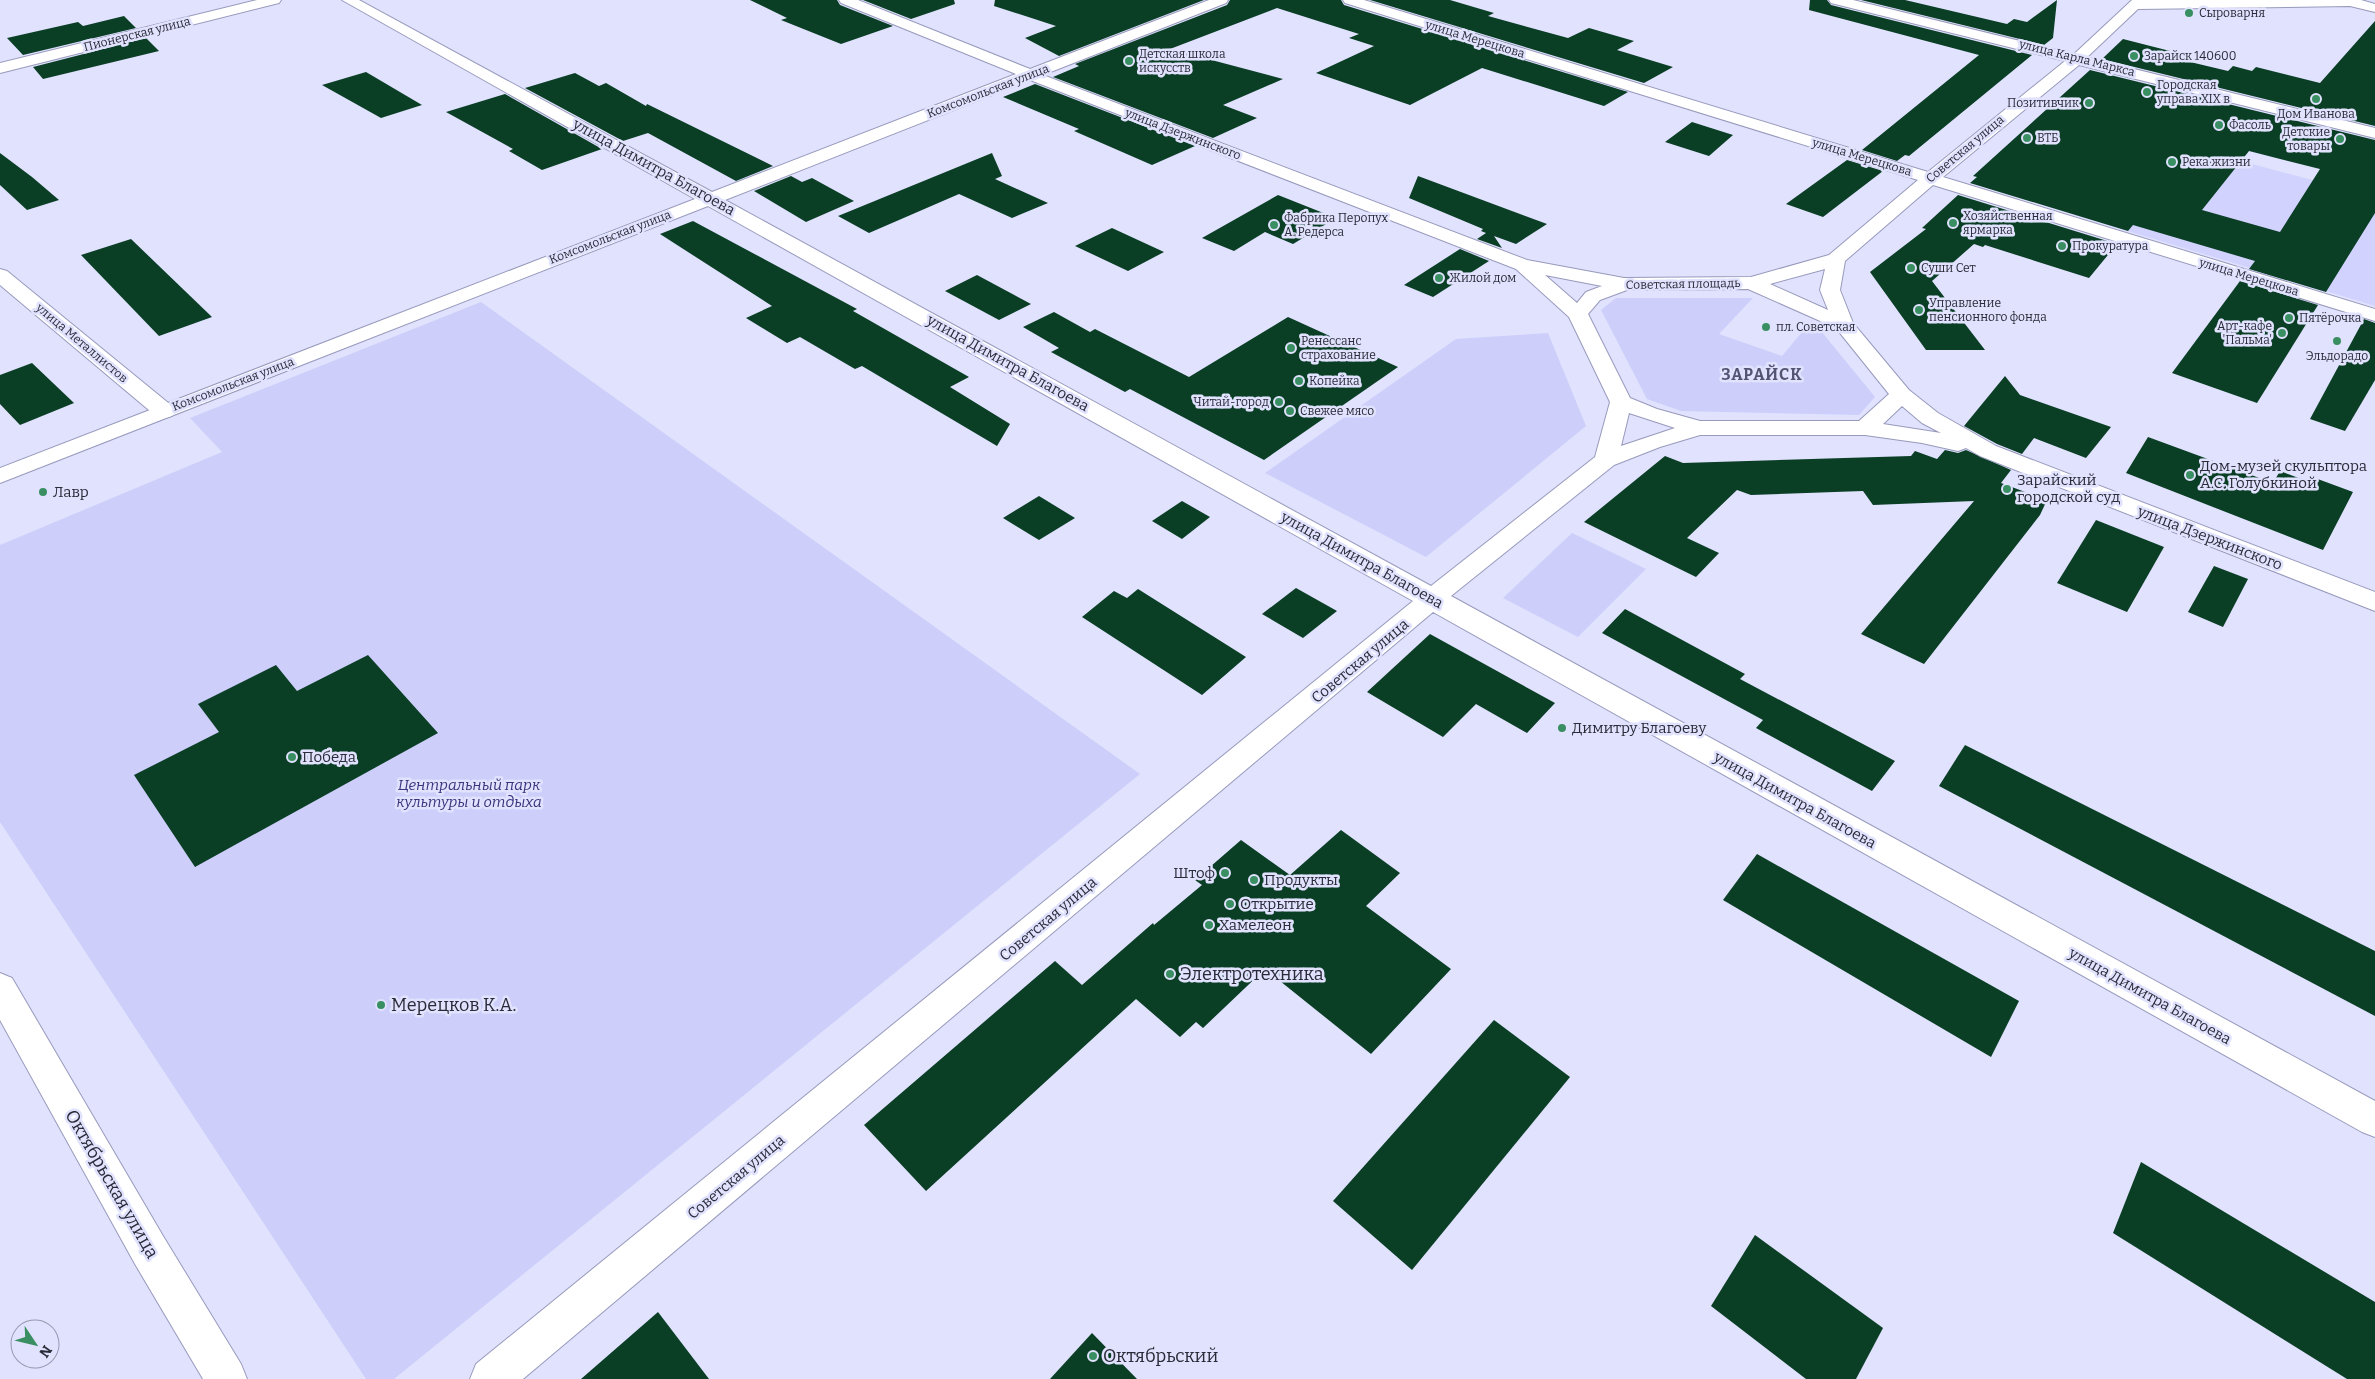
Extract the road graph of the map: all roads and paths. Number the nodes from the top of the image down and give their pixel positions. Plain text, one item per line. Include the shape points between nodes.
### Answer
1 (274, 0) edge
2 (349, 0) edge
3 (846, 0) edge
4 (1221, 0) edge
5 (1350, 0) edge
6 (1836, 0) edge
7 (2346, 1) edge
8 (2137, 2) edge
9 (2375, 8) edge
10 (2077, 59) junction
11 (0, 68) edge
12 (1031, 74) junction
13 (2375, 133) edge
14 (1930, 179) junction
15 (711, 198) junction
16 (1836, 259) junction
17 (1522, 265) junction
18 (0, 275) edge
19 (1751, 283) junction
20 (1625, 284) junction
21 (1578, 314) junction
22 (2375, 315) edge
23 (1844, 324) junction
24 (1901, 395) junction
25 (1621, 402) junction
26 (164, 411) junction
27 (1699, 428) junction
28 (1865, 428) junction
29 (1988, 451) junction
30 (1606, 460) junction
31 (0, 476) edge
32 (1433, 599) junction
33 (2375, 602) edge
34 (0, 988) edge
35 (2375, 1120) edge
36 (226, 1379) edge
37 (492, 1379) edge

1 - 11 street, Пионерская улица
2 - 15 street, улица Димитра Благоева
3 - 12 street, улица Дзержинского
4 - 12 street, Комсомольская улица
5 - 14 street, улица Мерецкова
6 - 10 street, улица Карла Маркса
7 - 8 street
7 - 9 street
8 - 10 street, Советская улица
10 - 13 street, улица Карла Маркса
10 - 14 street, Советская улица
12 - 15 street, Комсомольская улица
12 - 17 street, улица Дзержинского
14 - 16 street, Советская улица
14 - 22 street, улица Мерецкова
15 - 26 street, Комсомольская улица
15 - 32 street, улица Димитра Благоева
16 - 19 street, Советская улица
16 - 23 street via 1830,290
17 - 20 street, улица Дзержинского
17 - 21 street, улица Дзержинского
18 - 26 street, улица Металлистов
19 - 20 street, Советская площадь
19 - 23 street, Советская площадь
20 - 21 street, Советская площадь via 1593,296
21 - 25 street
23 - 24 street, Советская площадь
24 - 28 street
24 - 29 street, улица Дзержинского via 1930,418
25 - 27 street via 1649,414
25 - 30 street
26 - 31 street, Комсомольская улица
27 - 28 street
27 - 30 street, Советская улица
28 - 29 street, улица Дзержинского via 1922,436
29 - 33 street, улица Дзержинского
30 - 32 street, Советская улица
32 - 35 street, улица Димитра Благоева
32 - 37 street, Советская улица
34 - 36 street, Октябрьская улица

